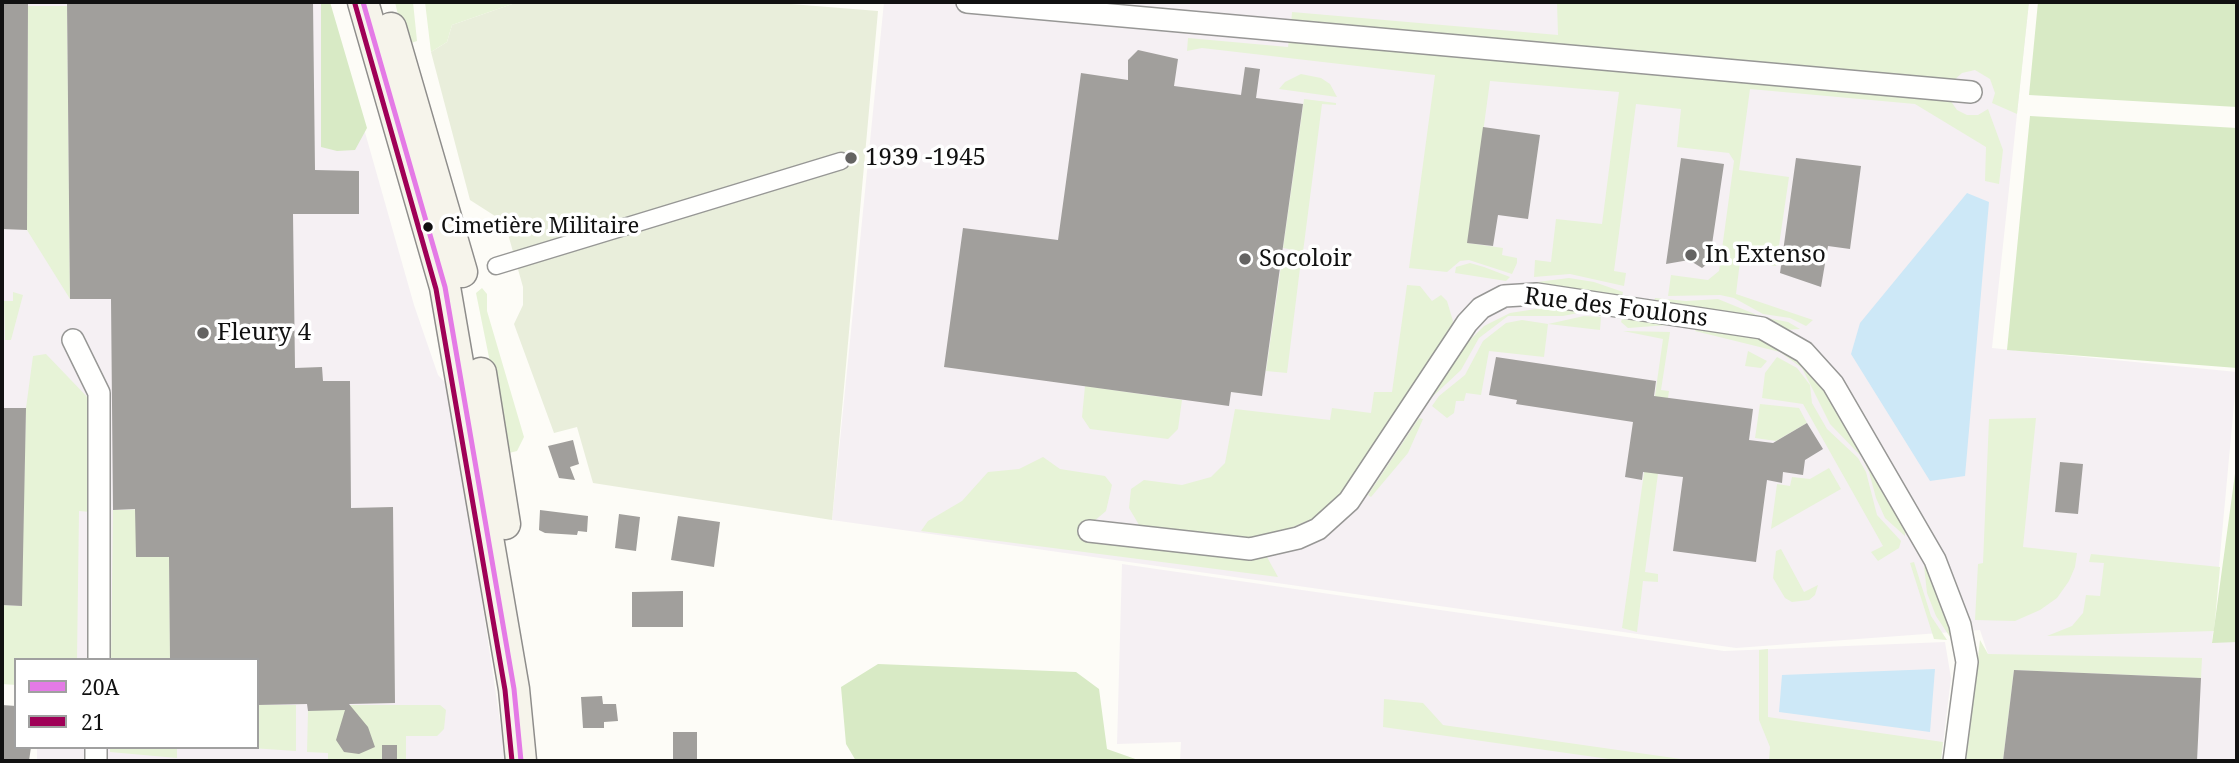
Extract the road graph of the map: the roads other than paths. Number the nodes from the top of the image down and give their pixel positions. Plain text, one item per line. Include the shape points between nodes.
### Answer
1 (363, 2) edge
2 (383, 2) edge
3 (967, 2) edge
4 (1971, 92) dead end
5 (841, 161) dead end
6 (496, 266) dead end
7 (73, 340) dead end
8 (1089, 531) dead end
9 (99, 658) edge
10 (521, 761) edge
11 (530, 761) edge
12 (1954, 761) edge

1 - 10 main road via 445,287 514,689
2 - 11 main road via 463,277 498,472
3 - 4 street
5 - 6 street
7 - 9 street via 99,393
8 - 12 street, Rue des Foulons via 1250,549 1318,529 1349,501 1467,323 1481,308 1504,296 1537,294 1762,328 1804,352 1833,384 1935,560 1960,625 1967,662

